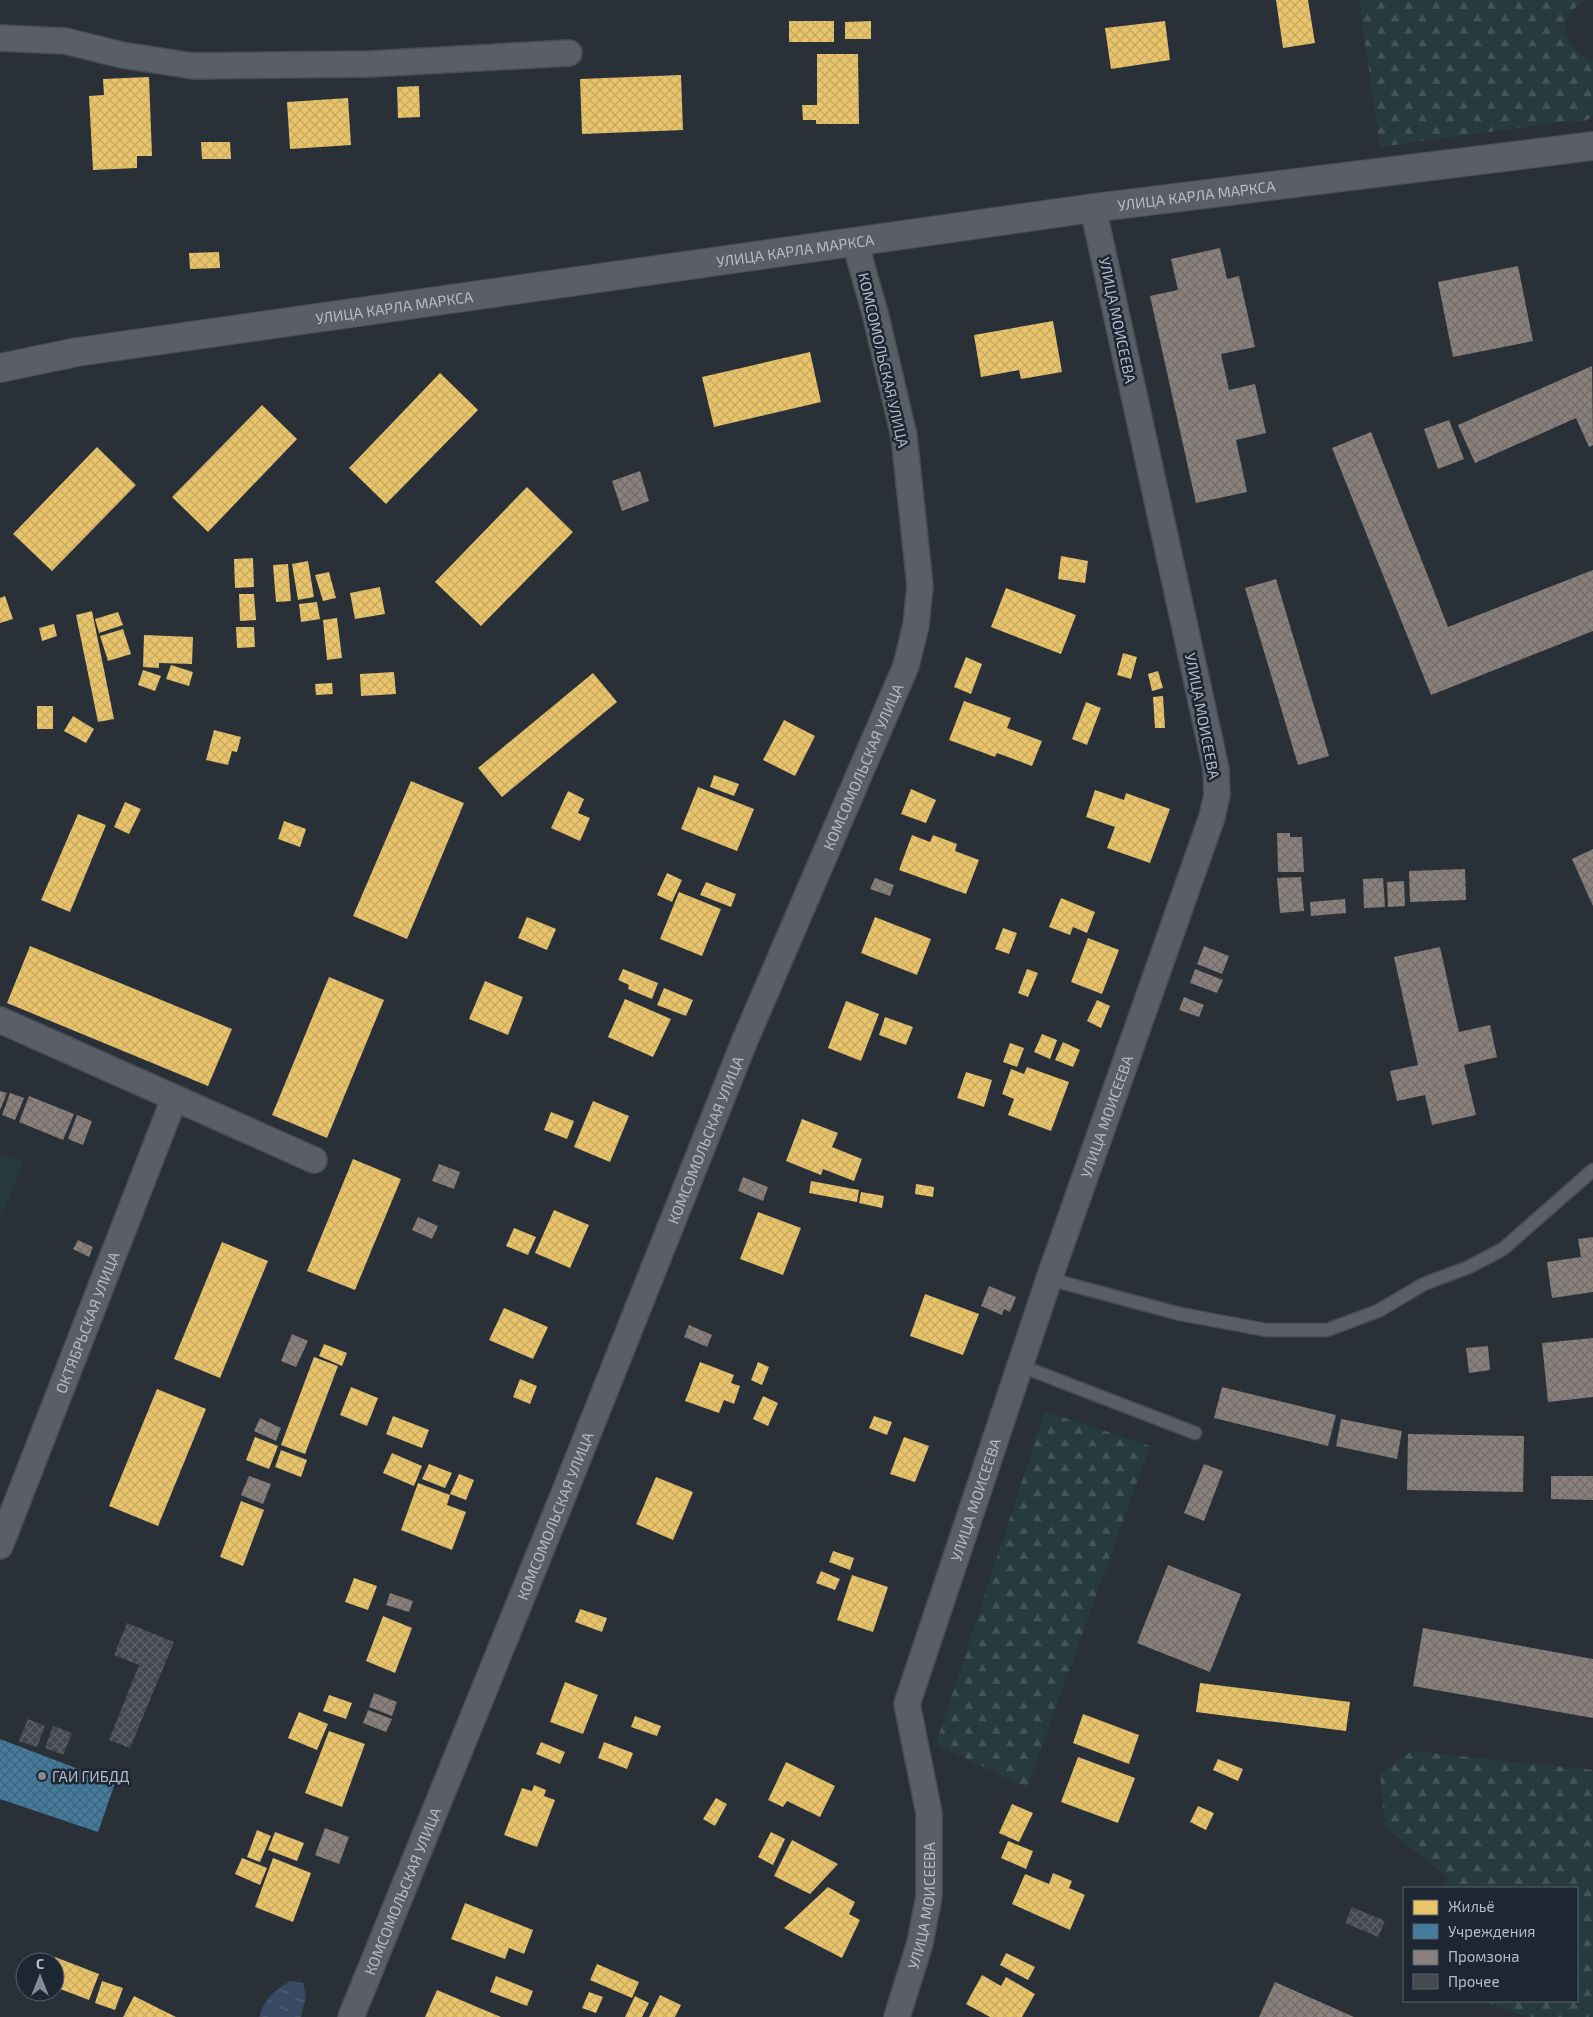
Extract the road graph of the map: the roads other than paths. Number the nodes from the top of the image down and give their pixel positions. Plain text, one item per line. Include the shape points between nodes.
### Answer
1 (0, 38) edge
2 (569, 53) dead end
3 (1593, 146) edge
4 (1093, 208) junction
5 (855, 242) junction
6 (0, 368) edge
7 (0, 1020) edge
8 (174, 1099) junction
9 (314, 1160) dead end
10 (1593, 1170) edge
11 (1049, 1280) junction
12 (1021, 1366) junction
13 (1196, 1433) dead end
14 (0, 1546) edge
15 (351, 2017) edge
16 (897, 2017) edge

1 - 2 street via 65,41 122,55 193,66 370,64
3 - 4 street, УЛИЦА КАРЛА МАРКСА
4 - 5 street, УЛИЦА КАРЛА МАРКСА
4 - 11 street, УЛИЦА МОИСЕЕВА via 1216,769 1217,795
5 - 6 street, УЛИЦА КАРЛА МАРКСА via 77,352
5 - 15 street, КОМСОМОЛЬСКАЯ УЛИЦА via 904,436 920,586 916,625 906,666 745,1040
7 - 8 street
8 - 9 street
8 - 14 street, ОКТЯБРЬСКАЯ УЛИЦА
10 - 11 lane via 1503,1249 1469,1267 1424,1284 1378,1311 1327,1330 1266,1330 1180,1314
11 - 12 street, УЛИЦА МОИСЕЕВА
12 - 13 lane
12 - 16 street, УЛИЦА МОИСЕЕВА via 907,1704 929,1813 929,1896 920,1944

